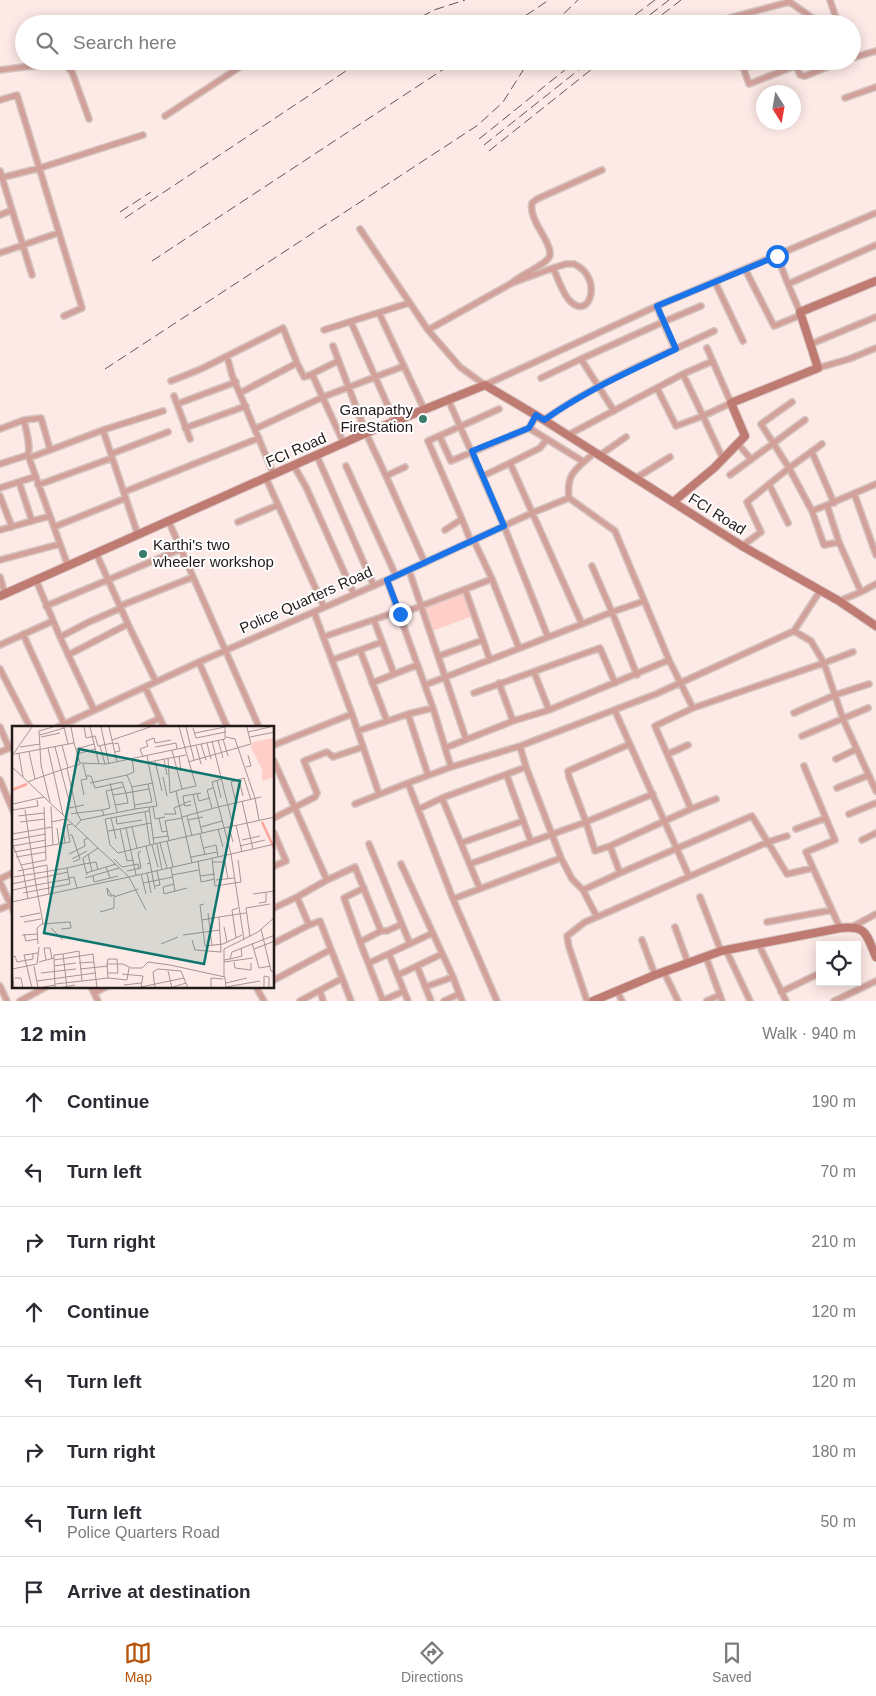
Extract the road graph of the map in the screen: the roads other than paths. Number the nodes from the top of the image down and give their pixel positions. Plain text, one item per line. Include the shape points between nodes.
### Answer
1 (830, 0) edge
2 (788, 1) edge
3 (739, 15) edge
4 (806, 15) edge
5 (835, 15) edge
6 (876, 51) edge
7 (861, 55) edge
8 (15, 68) edge
9 (0, 70) edge
10 (70, 70) edge
11 (235, 70) edge
12 (744, 70) edge
13 (780, 70) edge
14 (797, 70) edge
15 (821, 70) edge
16 (876, 87) edge
17 (845, 98) dead end
18 (0, 100) edge
19 (165, 116) dead end
20 (89, 118) dead end
21 (143, 135) dead end
22 (40, 168) junction
23 (602, 170) dead end
24 (0, 171) edge
25 (1, 178) edge
26 (12, 210) junction
27 (876, 213) edge
28 (0, 215) edge
29 (360, 229) dead end
30 (58, 234) junction
31 (23, 244) junction
32 (876, 246) edge
33 (0, 252) edge
34 (777, 256) junction
35 (553, 268) junction
36 (745, 269) junction
37 (32, 275) dead end
38 (876, 281) edge
39 (715, 282) junction
40 (512, 283) junction
41 (788, 284) junction
42 (408, 303) junction
43 (657, 306) junction
44 (700, 306) dead end
45 (379, 313) junction
46 (801, 314) junction
47 (64, 316) dead end
48 (876, 317) edge
49 (351, 322) junction
50 (663, 322) junction
51 (324, 330) dead end
52 (428, 330) junction
53 (714, 331) dead end
54 (744, 341) dead end
55 (811, 344) junction
56 (334, 346) dead end
57 (707, 348) dead end
58 (876, 348) edge
59 (676, 349) junction
60 (227, 356) junction
61 (581, 359) junction
62 (338, 361) junction
63 (712, 362) junction
64 (297, 363) junction
65 (404, 366) junction
66 (818, 368) junction
67 (312, 374) junction
68 (683, 374) junction
69 (376, 377) junction
70 (541, 378) dead end
71 (171, 381) dead end
72 (236, 382) junction
73 (485, 384) junction
74 (598, 386) junction
75 (349, 387) junction
76 (657, 388) junction
77 (240, 393) junction
78 (174, 396) dead end
79 (324, 397) junction
80 (448, 399) junction
81 (792, 402) dead end
82 (731, 403) junction
83 (176, 404) junction
84 (246, 406) junction
85 (424, 409) junction
86 (500, 410) dead end
87 (163, 411) dead end
88 (614, 411) junction
89 (536, 415) junction
90 (703, 416) junction
91 (24, 420) junction
92 (544, 420) junction
93 (805, 420) dead end
94 (395, 422) junction
95 (185, 428) junction
96 (461, 428) junction
97 (529, 428) junction
98 (0, 429) edge
99 (255, 429) junction
100 (103, 430) junction
101 (168, 432) dead end
102 (366, 433) junction
103 (568, 435) junction
104 (440, 436) junction
105 (626, 437) dead end
106 (259, 438) junction
107 (190, 439) dead end
108 (547, 439) junction
109 (772, 443) junction
110 (344, 444) junction
111 (738, 444) junction
112 (822, 444) dead end
113 (50, 449) junction
114 (472, 451) junction
115 (812, 452) junction
116 (597, 453) junction
117 (111, 456) junction
118 (317, 456) junction
119 (28, 457) junction
120 (670, 458) dead end
121 (723, 459) junction
122 (751, 459) junction
123 (584, 462) junction
124 (510, 463) junction
125 (0, 464) edge
126 (294, 466) junction
127 (346, 466) dead end
128 (405, 467) dead end
129 (789, 468) junction
130 (274, 475) junction
131 (730, 475) dead end
132 (386, 476) junction
133 (483, 476) junction
134 (34, 477) junction
135 (266, 478) junction
136 (636, 478) junction
137 (19, 482) junction
138 (769, 484) junction
139 (876, 484) edge
140 (38, 485) junction
141 (0, 488) edge
142 (124, 492) junction
143 (854, 493) junction
144 (0, 496) edge
145 (126, 498) junction
146 (569, 498) junction
147 (673, 502) junction
148 (834, 503) junction
149 (278, 505) junction
150 (827, 505) junction
151 (812, 511) junction
152 (532, 513) junction
153 (50, 516) junction
154 (462, 519) junction
155 (32, 521) junction
156 (169, 522) junction
157 (238, 522) dead end
158 (788, 523) dead end
159 (504, 526) junction
160 (12, 527) junction
161 (54, 527) junction
162 (0, 530) edge
163 (446, 530) dead end
164 (138, 535) junction
165 (472, 541) junction
166 (839, 542) junction
167 (60, 544) junction
168 (742, 546) junction
169 (180, 549) junction
170 (96, 553) junction
171 (876, 555) edge
172 (0, 560) edge
173 (426, 563) junction
174 (68, 566) junction
175 (592, 566) dead end
176 (410, 570) junction
177 (396, 576) junction
178 (0, 577) edge
179 (193, 577) junction
180 (108, 579) junction
181 (492, 579) junction
182 (36, 580) junction
183 (387, 580) junction
184 (876, 584) edge
185 (374, 586) junction
186 (466, 589) junction
187 (820, 591) junction
188 (861, 592) junction
189 (354, 594) junction
190 (3, 595) edge
191 (644, 601) junction
192 (839, 601) junction
193 (422, 605) junction
194 (46, 606) junction
195 (121, 607) junction
196 (324, 607) junction
197 (314, 612) junction
198 (612, 612) junction
199 (399, 613) junction
200 (374, 620) junction
201 (53, 621) junction
202 (874, 622) edge
203 (128, 624) junction
204 (582, 624) junction
205 (794, 631) junction
206 (23, 634) junction
207 (323, 637) junction
208 (548, 637) junction
209 (60, 638) junction
210 (483, 640) junction
211 (382, 642) junction
212 (0, 645) edge
213 (519, 648) junction
214 (360, 650) junction
215 (225, 651) junction
216 (853, 652) dead end
217 (68, 655) junction
218 (439, 656) junction
219 (332, 660) junction
220 (490, 660) junction
221 (669, 660) junction
222 (199, 662) junction
223 (824, 663) junction
224 (418, 665) junction
225 (0, 669) edge
226 (534, 672) junction
227 (394, 674) junction
228 (637, 675) junction
229 (446, 676) junction
230 (156, 682) junction
231 (372, 682) junction
232 (499, 683) junction
233 (615, 683) junction
234 (681, 683) junction
235 (869, 684) dead end
236 (425, 685) junction
237 (145, 687) junction
238 (474, 693) dead end
239 (835, 695) junction
240 (433, 708) junction
241 (693, 708) junction
242 (868, 708) dead end
243 (94, 710) junction
244 (549, 710) junction
245 (615, 711) junction
246 (794, 713) dead end
247 (352, 714) junction
248 (408, 714) junction
249 (160, 718) junction
250 (843, 719) junction
251 (514, 721) junction
252 (387, 722) junction
253 (64, 724) junction
254 (29, 726) edge
255 (60, 726) edge
256 (143, 726) edge
257 (164, 726) edge
258 (227, 726) edge
259 (259, 726) edge
260 (0, 727) edge
261 (358, 732) junction
262 (802, 736) dead end
263 (466, 739) junction
264 (630, 744) junction
265 (275, 745) edge
266 (688, 745) dead end
267 (520, 746) junction
268 (11, 747) edge
269 (363, 747) junction
270 (445, 748) junction
271 (857, 749) junction
272 (0, 752) edge
273 (668, 754) junction
274 (836, 759) dead end
275 (275, 763) edge
276 (804, 766) dead end
277 (451, 767) junction
278 (526, 767) junction
279 (428, 775) junction
280 (869, 775) junction
281 (507, 776) junction
282 (0, 780) edge
283 (408, 783) junction
284 (837, 788) dead end
285 (876, 790) edge
286 (379, 794) junction
287 (653, 794) junction
288 (442, 798) junction
289 (716, 799) dead end
290 (876, 803) edge
291 (355, 804) dead end
292 (294, 807) junction
293 (12, 808) edge
294 (419, 809) junction
295 (691, 809) junction
296 (849, 814) dead end
297 (275, 817) edge
298 (826, 818) junction
299 (523, 820) junction
300 (664, 821) junction
301 (586, 822) junction
302 (796, 828) dead end
303 (553, 833) junction
304 (876, 833) edge
305 (275, 835) edge
306 (787, 836) dead end
307 (862, 840) dead end
308 (531, 842) junction
309 (768, 842) junction
310 (461, 843) junction
311 (369, 844) dead end
312 (610, 846) junction
313 (676, 850) junction
314 (561, 858) junction
315 (402, 864) dead end
316 (470, 864) junction
317 (275, 866) edge
318 (813, 868) junction
319 (12, 873) edge
320 (620, 873) junction
321 (689, 876) junction
322 (0, 880) edge
323 (327, 880) junction
324 (364, 888) junction
325 (480, 889) junction
326 (582, 890) junction
327 (700, 897) dead end
328 (296, 898) junction
329 (453, 899) junction
330 (10, 905) junction
331 (12, 908) edge
332 (275, 908) edge
333 (0, 909) edge
334 (832, 910) junction
335 (876, 914) edge
336 (597, 917) junction
337 (767, 922) dead end
338 (402, 924) junction
339 (310, 925) junction
340 (675, 926) dead end
341 (852, 927) junction
342 (840, 928) junction
343 (381, 931) junction
344 (433, 933) junction
345 (642, 940) dead end
346 (275, 942) edge
347 (360, 942) junction
348 (758, 943) junction
349 (410, 944) junction
350 (330, 950) junction
351 (724, 950) junction
352 (389, 954) junction
353 (442, 954) junction
354 (706, 956) junction
355 (876, 958) edge
356 (368, 963) junction
357 (688, 963) junction
358 (417, 966) junction
359 (664, 972) junction
360 (655, 974) junction
361 (398, 975) junction
362 (816, 976) edge
363 (453, 977) junction
364 (275, 979) edge
365 (341, 979) junction
366 (876, 981) edge
367 (0, 986) edge
368 (425, 986) junction
369 (44, 988) edge
370 (92, 988) edge
371 (104, 988) edge
372 (257, 988) edge
373 (320, 990) junction
374 (404, 991) junction
375 (617, 991) junction
376 (781, 992) junction
377 (94, 993) junction
378 (459, 994) junction
379 (720, 995) junction
380 (7, 1001) edge
381 (20, 1001) edge
382 (98, 1001) edge
383 (264, 1001) edge
384 (300, 1001) edge
385 (323, 1001) edge
386 (351, 1001) edge
387 (382, 1001) edge
388 (408, 1001) edge
389 (431, 1001) edge
390 (444, 1001) edge
391 (462, 1001) edge
392 (497, 1001) edge
393 (587, 1001) edge
394 (593, 1001) edge
395 (622, 1001) edge
396 (678, 1001) edge
397 (708, 1001) edge
398 (722, 1001) edge
399 (750, 1001) edge
400 (786, 1001) edge
401 (834, 1001) edge

1 - 5 street
2 - 3 street
2 - 4 street
6 - 7 street
8 - 9 street
10 - 20 street
11 - 19 street
12 - 13 street via 749,84
14 - 15 street via 805,76
16 - 17 street
18 - 22 street via 16,95
21 - 22 street
22 - 25 street
22 - 30 street
23 - 40 street via 532,203 530,207 550,255 544,263
24 - 25 street
25 - 26 street
26 - 28 street
26 - 31 street
27 - 34 street
29 - 42 street
30 - 31 street
30 - 47 street via 82,308
31 - 33 street
31 - 37 street
32 - 41 street
34 - 36 street
34 - 41 street
35 - 35 street via 574,264 584,271 593,290 585,305 574,304 568,298
35 - 40 street
36 - 39 street
36 - 46 street via 774,326
38 - 46 street
39 - 43 street
39 - 54 street
40 - 52 street
41 - 46 street
42 - 45 street
42 - 52 street
43 - 50 street
43 - 73 street
44 - 50 street
45 - 49 street
45 - 65 street
46 - 55 street
48 - 55 street
49 - 51 street
49 - 69 street
50 - 59 street
50 - 61 street
52 - 73 street via 460,367
53 - 59 street
55 - 66 street
56 - 62 street
57 - 63 street
58 - 66 street
59 - 74 street
60 - 64 street via 283,328
60 - 71 street
60 - 72 street
61 - 70 street
61 - 74 street
62 - 67 street
62 - 75 street
63 - 68 street
63 - 82 street
64 - 67 street via 304,377
64 - 77 street
65 - 69 street
65 - 85 street
66 - 82 street
67 - 79 street
68 - 76 street
68 - 90 street
69 - 75 street
69 - 94 street
72 - 77 street
72 - 83 street
73 - 80 street, FCI Road
73 - 89 street, FCI Road
74 - 88 street
74 - 92 street
75 - 79 street
75 - 102 street
76 - 88 street
76 - 90 street via 676,426
77 - 84 street
78 - 83 street
79 - 99 street
79 - 110 street
80 - 85 street, FCI Road
80 - 96 street
81 - 109 street via 761,424
82 - 90 street
82 - 111 street via 745,436
83 - 95 street
84 - 95 street
84 - 99 street
85 - 94 street, FCI Road
86 - 96 street
87 - 100 street
88 - 103 street
89 - 92 street, FCI Road
89 - 97 street
90 - 121 street
91 - 98 street
91 - 113 street via 41,418
91 - 119 street
92 - 103 street, FCI Road
93 - 109 street
94 - 102 street, FCI Road
95 - 107 street
96 - 104 street
96 - 114 street
97 - 108 street
97 - 114 street
99 - 106 street
100 - 113 street
100 - 117 street
101 - 117 street
102 - 110 street, FCI Road
102 - 132 street
103 - 116 street, FCI Road
104 - 114 street via 451,461
104 - 154 street via 428,441
105 - 116 street
106 - 130 street
106 - 142 street
108 - 123 street
108 - 124 street via 540,448
109 - 122 street
109 - 129 street
110 - 118 street, FCI Road
111 - 121 street
111 - 122 street
112 - 115 street
113 - 119 street
114 - 133 street
115 - 129 street
115 - 148 street
116 - 123 street
116 - 136 street, FCI Road
117 - 140 street
117 - 142 street
118 - 126 street, FCI Road
118 - 185 street
119 - 125 street
119 - 134 street
120 - 136 street
121 - 147 street
122 - 131 street
123 - 146 street via 571,474
124 - 133 street
124 - 152 street
126 - 130 street, FCI Road
126 - 189 street
127 - 177 street
128 - 132 street
129 - 138 street
129 - 151 street
130 - 135 street, FCI Road
132 - 173 street
133 - 159 street
134 - 137 street
134 - 140 street
135 - 149 street
135 - 156 street, FCI Road
136 - 147 street, FCI Road
137 - 141 street
137 - 155 street
138 - 158 street
138 - 168 street via 747,502 760,532
139 - 143 street
140 - 153 street
142 - 145 street
143 - 148 street
143 - 171 street
144 - 160 street
145 - 161 street
145 - 164 street
146 - 152 street
146 - 191 street via 615,531
147 - 168 street, FCI Road
148 - 150 street
149 - 157 street
149 - 196 street
150 - 151 street
150 - 166 street
151 - 166 street via 824,545
152 - 159 street
152 - 204 street
153 - 155 street
153 - 161 street
154 - 163 street
154 - 165 street
155 - 160 street
156 - 164 street, FCI Road
156 - 169 street
159 - 165 street
159 - 208 street
160 - 162 street
161 - 167 street
164 - 170 street, FCI Road
165 - 173 street
165 - 181 street
166 - 188 street
167 - 172 street
167 - 174 street
168 - 187 street, FCI Road
169 - 179 street
169 - 180 street
170 - 174 street, FCI Road
170 - 180 street
173 - 176 street
174 - 182 street, FCI Road
175 - 198 street
176 - 177 street
176 - 193 street
177 - 183 street
178 - 190 street
179 - 195 street
179 - 215 street
180 - 194 street
180 - 195 street
181 - 186 street
181 - 213 street
182 - 190 street, FCI Road
182 - 194 street
183 - 185 street, Police Quarters Road
183 - 199 street, Police Quarters Road
184 - 188 street
185 - 189 street, Police Quarters Road
186 - 193 street
186 - 210 street
187 - 192 street, FCI Road
187 - 205 street
188 - 192 street
189 - 196 street, Police Quarters Road
191 - 198 street
191 - 221 street
192 - 202 street, FCI Road
193 - 199 street
193 - 218 street
194 - 201 street
195 - 203 street
195 - 209 street
196 - 197 street, Police Quarters Road
197 - 207 street
197 - 215 street, Police Quarters Road
198 - 204 street
198 - 228 street
199 - 200 street
199 - 224 street, Police Quarters Road
200 - 207 street
200 - 211 street
201 - 206 street
201 - 209 street
203 - 217 street
203 - 230 street
204 - 208 street
205 - 223 street via 811,642
205 - 234 street
206 - 212 street
206 - 253 street
207 - 219 street
208 - 213 street
209 - 217 street
210 - 218 street
210 - 220 street
211 - 214 street
211 - 227 street
213 - 220 street
214 - 219 street
214 - 231 street
215 - 222 street, Police Quarters Road
215 - 259 street
216 - 223 street
217 - 243 street
218 - 229 street
219 - 247 street
220 - 229 street
221 - 228 street
221 - 234 street
222 - 230 street, Police Quarters Road
222 - 258 street
223 - 239 street
223 - 241 street
224 - 227 street
224 - 236 street, Police Quarters Road
225 - 254 street
226 - 232 street
226 - 233 street via 600,648
226 - 244 street
227 - 231 street
228 - 233 street
229 - 236 street
229 - 263 street
230 - 237 street, Police Quarters Road
231 - 252 street
232 - 238 street
232 - 251 street
233 - 244 street
234 - 241 street
234 - 245 street
235 - 239 street
236 - 240 street, Police Quarters Road
237 - 243 street, Police Quarters Road
237 - 249 street
239 - 246 street
239 - 250 street
240 - 248 street
240 - 270 street, Police Quarters Road
241 - 273 street via 655,726
242 - 250 street
243 - 253 street, Police Quarters Road
244 - 251 street
245 - 264 street
245 - 267 street
247 - 261 street
247 - 265 street
248 - 252 street
248 - 279 street
249 - 256 street
249 - 257 street
250 - 262 street
250 - 271 street
251 - 263 street
252 - 261 street
253 - 255 street, Police Quarters Road
260 - 268 street
261 - 269 street
263 - 270 street
264 - 287 street
264 - 301 street via 568,771
266 - 273 street
267 - 277 street
267 - 278 street
268 - 272 street
269 - 286 street
269 - 292 street via 333,757 327,752 304,761 317,793
270 - 277 street, Police Quarters Road
271 - 274 street
271 - 280 street
273 - 295 street
275 - 292 street
276 - 298 street
277 - 279 street
278 - 281 street
278 - 303 street
279 - 283 street
280 - 284 street
280 - 285 street
281 - 288 street
281 - 299 street
282 - 293 street
283 - 286 street
283 - 294 street
286 - 291 street
287 - 300 street
287 - 301 street
288 - 294 street
288 - 310 street
289 - 295 street
290 - 296 street
292 - 297 street
292 - 323 street
294 - 329 street
295 - 300 street
298 - 302 street
298 - 318 street via 836,840 806,852
299 - 308 street
299 - 310 street
300 - 312 street
300 - 313 street
301 - 303 street
301 - 312 street via 595,850
303 - 308 street
303 - 314 street
304 - 307 street
305 - 317 street via 286,861
306 - 309 street
308 - 316 street
309 - 313 street via 752,816
309 - 318 street via 787,874
309 - 321 street
310 - 316 street
311 - 338 street
312 - 320 street
313 - 320 street
313 - 321 street
314 - 325 street
314 - 326 street
315 - 344 street
316 - 325 street
318 - 334 street
319 - 322 street
320 - 326 street
321 - 336 street
322 - 330 street
323 - 324 street via 355,868
323 - 328 street
324 - 343 street
324 - 347 street via 344,898
325 - 329 street
326 - 336 street
327 - 351 street
328 - 332 street
328 - 339 street
329 - 392 street
330 - 331 street
330 - 333 street
334 - 337 street
334 - 342 street
335 - 341 street
336 - 393 street via 567,936
338 - 343 street
338 - 349 street
339 - 346 street
339 - 350 street via 320,921
340 - 357 street
341 - 342 street
341 - 355 street via 860,928 866,934
342 - 348 street
343 - 347 street
344 - 349 street
344 - 353 street
345 - 360 street
347 - 356 street
348 - 351 street
348 - 376 street
349 - 352 street
350 - 364 street
350 - 365 street
351 - 354 street
351 - 399 street
352 - 356 street
352 - 361 street
353 - 358 street
353 - 363 street
354 - 357 street
354 - 379 street
356 - 387 street
357 - 359 street
358 - 361 street
358 - 368 street
359 - 360 street
359 - 396 street
360 - 375 street
361 - 374 street
362 - 376 street
363 - 368 street
363 - 378 street
365 - 373 street
365 - 386 street
366 - 401 street
367 - 380 street
368 - 389 street
369 - 381 street
370 - 377 street
371 - 377 street
372 - 383 street
373 - 384 street
373 - 385 street
374 - 387 street
374 - 388 street
375 - 394 street
375 - 395 street
376 - 400 street
377 - 382 street
378 - 390 street
378 - 391 street
379 - 397 street
379 - 398 street

